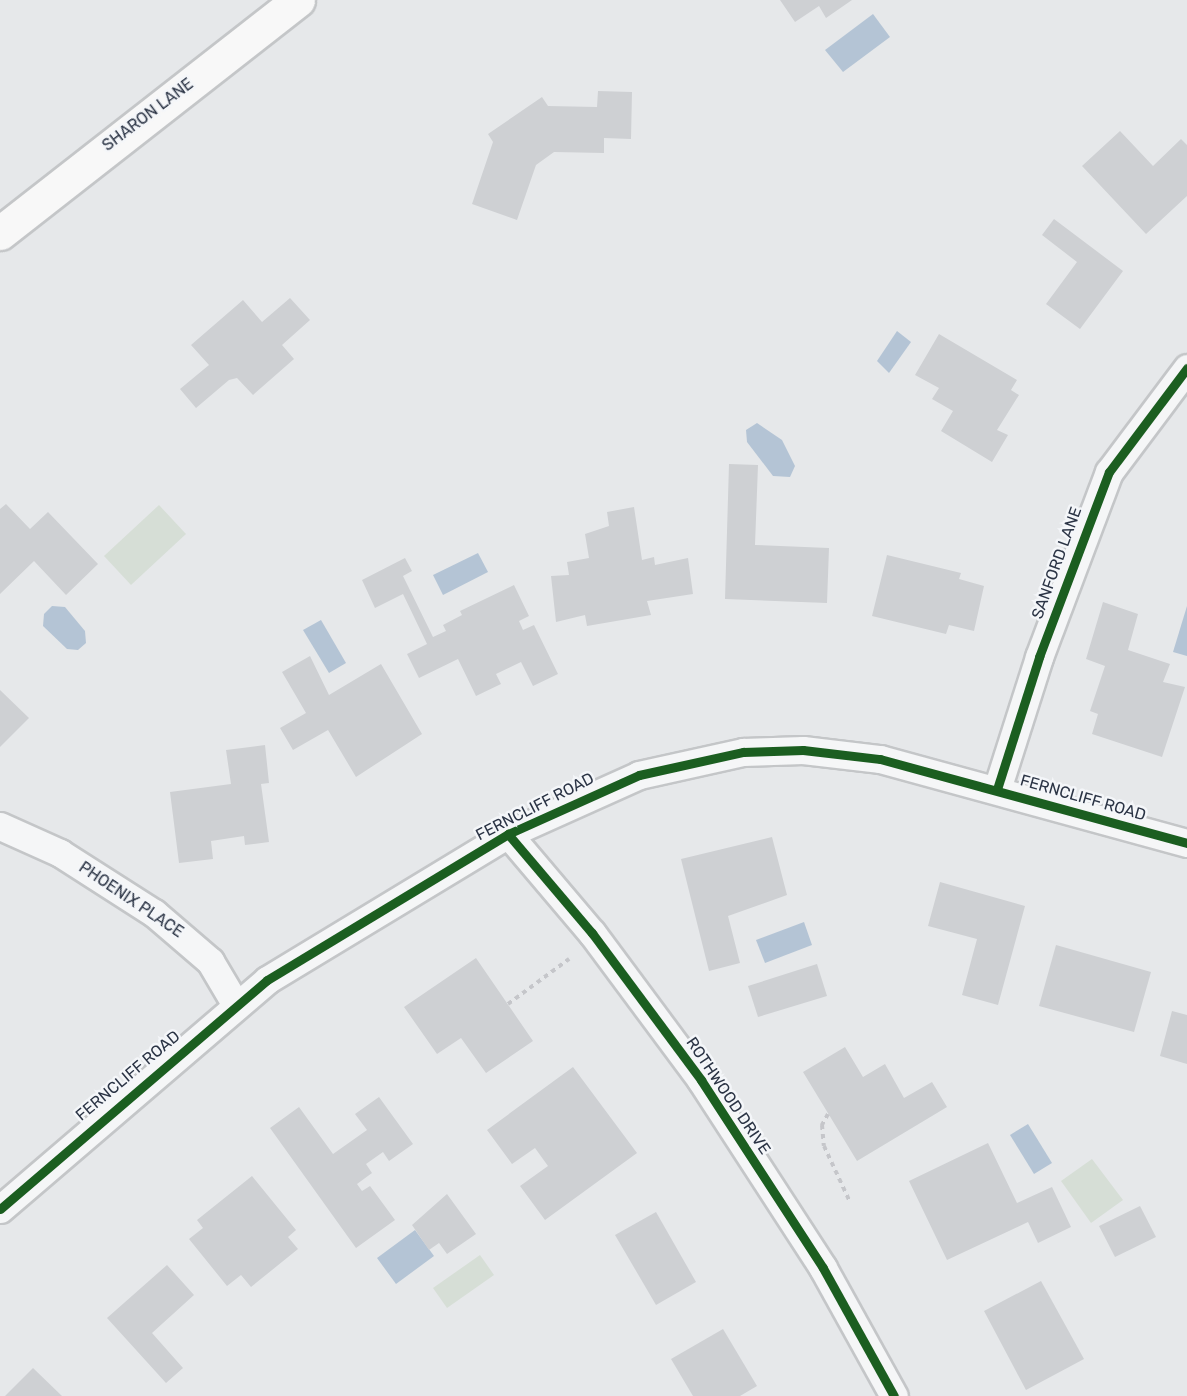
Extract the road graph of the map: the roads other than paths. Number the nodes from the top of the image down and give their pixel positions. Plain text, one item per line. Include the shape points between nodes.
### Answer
1 (298, 0) edge
2 (0, 233) edge
3 (1187, 368) edge
4 (997, 789) junction
5 (0, 826) edge
6 (508, 834) junction
7 (1187, 843) edge
8 (236, 1005) junction
9 (0, 1209) edge
10 (894, 1396) edge

1 - 2 main road, SHARON LANE
3 - 4 street, SANFORD LANE via 1109,472 1039,657
4 - 6 street, FERNCLIFF ROAD via 880,759 802,750 743,752 630,778
4 - 7 street, FERNCLIFF ROAD
5 - 8 street, PHOENIX PLACE via 115,886 190,940
6 - 8 street, FERNCLIFF ROAD via 267,980
6 - 10 street, ROTHWOOD DRIVE via 592,933 701,1080 823,1268
8 - 9 street, FERNCLIFF ROAD

